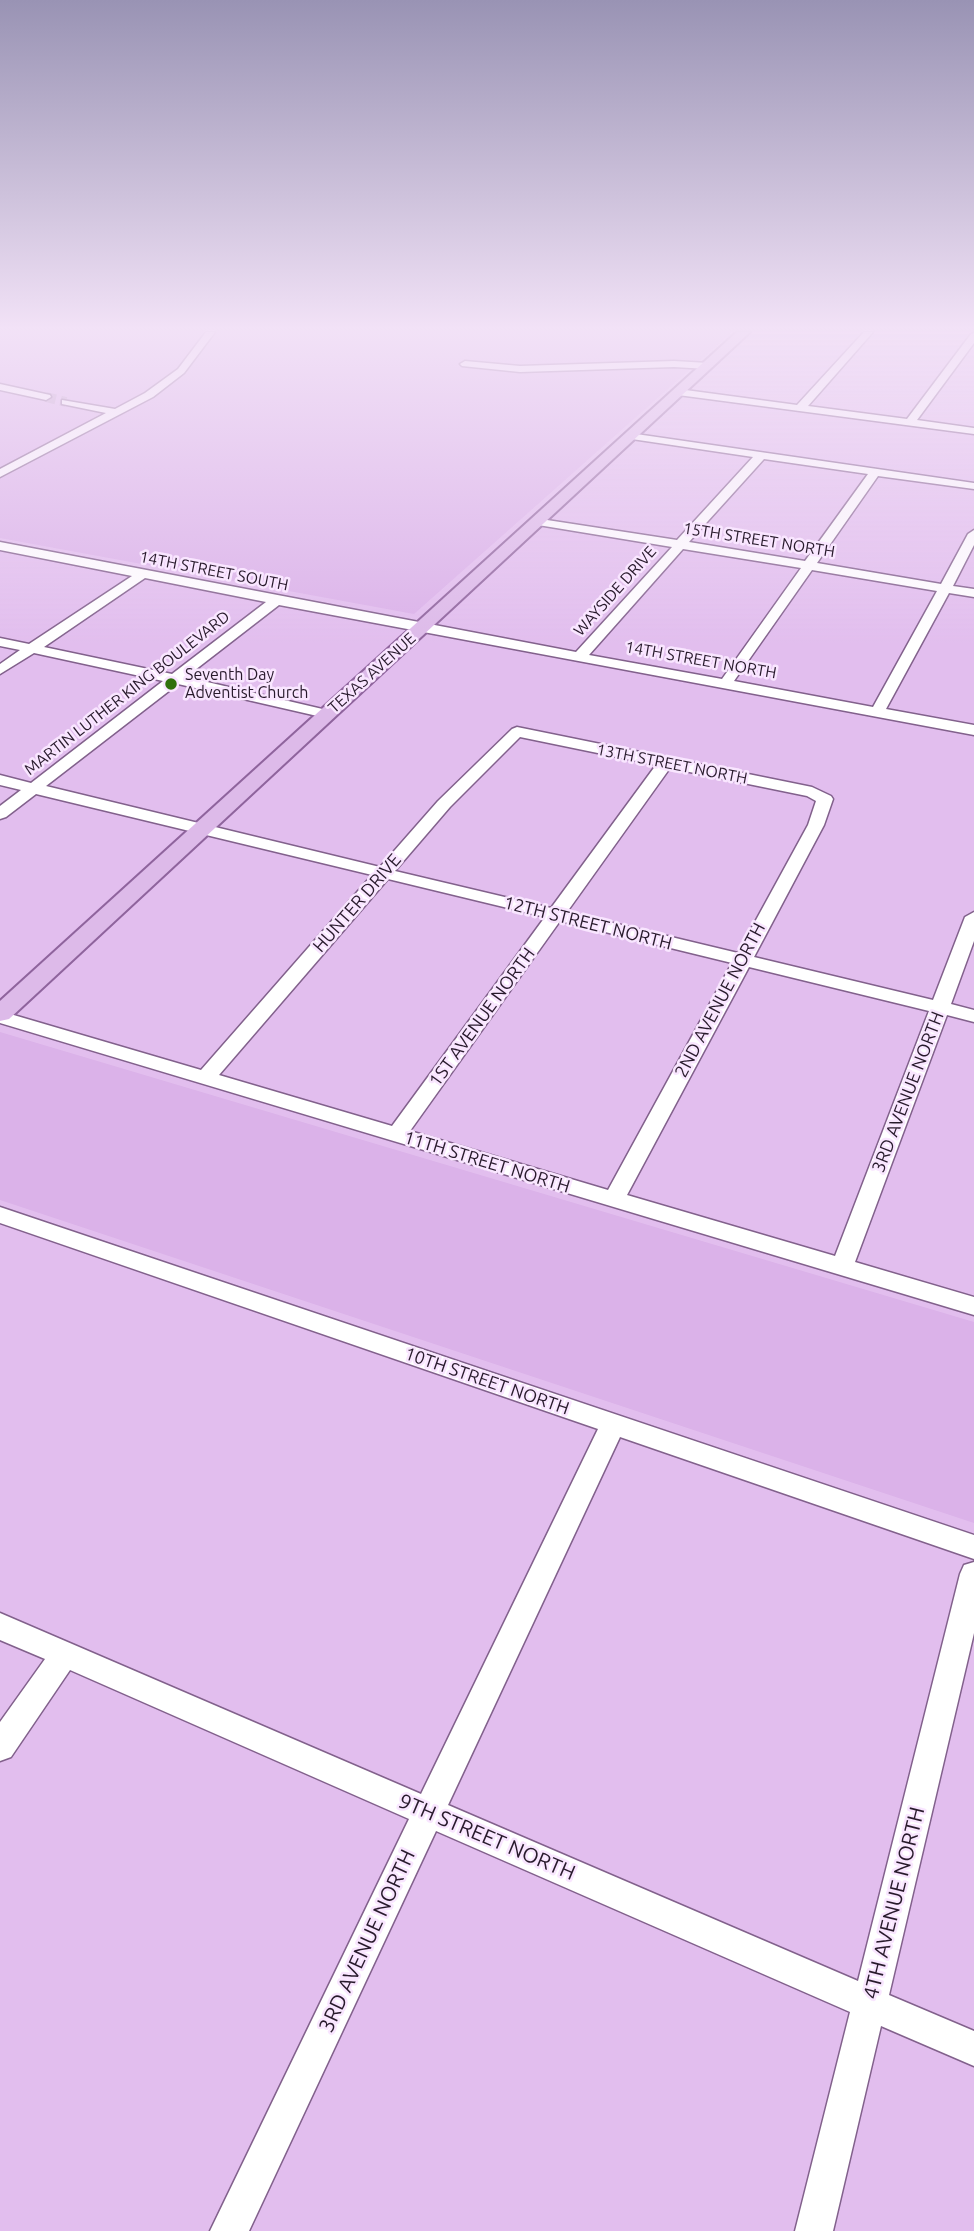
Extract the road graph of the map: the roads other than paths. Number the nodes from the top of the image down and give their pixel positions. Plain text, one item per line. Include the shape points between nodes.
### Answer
1 (70, 436) edge
2 (629, 436) joint
3 (761, 456) junction
4 (875, 472) junction
5 (0, 474) edge
6 (974, 486) edge
7 (538, 521) junction
8 (974, 534) edge
9 (681, 545) junction
10 (0, 546) edge
11 (17, 550) junction
12 (0, 560) edge
13 (810, 566) junction
14 (143, 574) junction
15 (945, 588) junction
16 (974, 593) edge
17 (276, 601) junction
18 (421, 628) junction
19 (0, 642) edge
20 (32, 649) junction
21 (580, 656) junction
22 (0, 670) edge
23 (175, 679) junction
24 (726, 683) junction
25 (878, 711) junction
26 (326, 714) junction
27 (974, 730) edge
28 (516, 734) joint
29 (666, 763) junction
30 (0, 780) edge
31 (33, 788) junction
32 (824, 801) joint
33 (0, 814) edge
34 (201, 829) junction
35 (383, 873) junction
36 (556, 915) junction
37 (974, 917) edge
38 (741, 960) junction
39 (940, 1008) junction
40 (0, 1015) edge
41 (974, 1016) edge
42 (205, 1078) junction
43 (396, 1135) junction
44 (614, 1199) junction
45 (0, 1215) edge
46 (842, 1267) junction
47 (974, 1306) edge
48 (613, 1424) junction
49 (974, 1547) edge
50 (974, 1574) edge
51 (0, 1626) edge
52 (65, 1654) junction
53 (0, 1747) edge
54 (429, 1812) junction
55 (869, 2004) junction
56 (974, 2049) edge
57 (229, 2231) edge
58 (814, 2231) edge

1 - 5 street
2 - 3 street
2 - 7 main road, TEXAS AVENUE
3 - 4 street
3 - 9 street, WAYSIDE DRIVE
4 - 6 street
4 - 13 street
7 - 9 street, 15TH STREET NORTH
7 - 18 main road, TEXAS AVENUE
8 - 15 street
9 - 13 street, 15TH STREET NORTH
9 - 21 street, WAYSIDE DRIVE
10 - 11 street, 14TH STREET SOUTH
11 - 12 street
11 - 14 street, 14TH STREET SOUTH
13 - 15 street, 15TH STREET NORTH
13 - 24 street
14 - 17 street, 14TH STREET SOUTH
14 - 20 street
15 - 16 street, 15TH STREET NORTH
15 - 25 street
17 - 18 street, 14TH STREET SOUTH
17 - 23 street, MARTIN LUTHER KING BOULEVARD
18 - 21 street, 14TH STREET NORTH
18 - 26 main road, TEXAS AVENUE
19 - 20 street
20 - 22 street
20 - 23 street
21 - 24 street, 14TH STREET NORTH
23 - 26 street
23 - 31 street, MARTIN LUTHER KING BOULEVARD
24 - 25 street, 14TH STREET NORTH
25 - 27 street, 14TH STREET NORTH
26 - 34 main road, TEXAS AVENUE
28 - 29 street, 13TH STREET NORTH
28 - 35 street, HUNTER DRIVE via 444,803
29 - 32 street, 13TH STREET NORTH via 812,792
29 - 36 street, 1ST AVENUE NORTH
30 - 31 street, 12TH STREET NORTH
31 - 33 street, MARTIN LUTHER KING BOULEVARD
31 - 34 street, 12TH STREET NORTH
32 - 38 street, 2ND AVENUE NORTH via 816,825
34 - 35 street, 12TH STREET NORTH
34 - 40 main road, TEXAS AVENUE
35 - 36 street, 12TH STREET NORTH
35 - 42 street, HUNTER DRIVE
36 - 38 street, 12TH STREET NORTH
36 - 43 street, 1ST AVENUE NORTH
37 - 39 street, 3RD AVENUE NORTH
38 - 39 street, 12TH STREET NORTH
38 - 44 street, 2ND AVENUE NORTH
39 - 41 street, 12TH STREET NORTH
39 - 46 street, 3RD AVENUE NORTH
40 - 42 street, 11TH STREET NORTH
42 - 43 street, 11TH STREET NORTH
43 - 44 street, 11TH STREET NORTH
44 - 46 street, 11TH STREET NORTH
45 - 48 street, 10TH STREET NORTH
46 - 47 street, 11TH STREET NORTH
48 - 49 street, 10TH STREET NORTH
48 - 54 street, 3RD AVENUE NORTH
50 - 55 street, 4TH AVENUE NORTH
51 - 52 street, 9TH STREET NORTH
52 - 53 street
52 - 54 street, 9TH STREET NORTH
54 - 55 street, 9TH STREET NORTH
54 - 57 street, 3RD AVENUE NORTH
55 - 56 street, 9TH STREET NORTH
55 - 58 street, 4TH AVENUE NORTH

